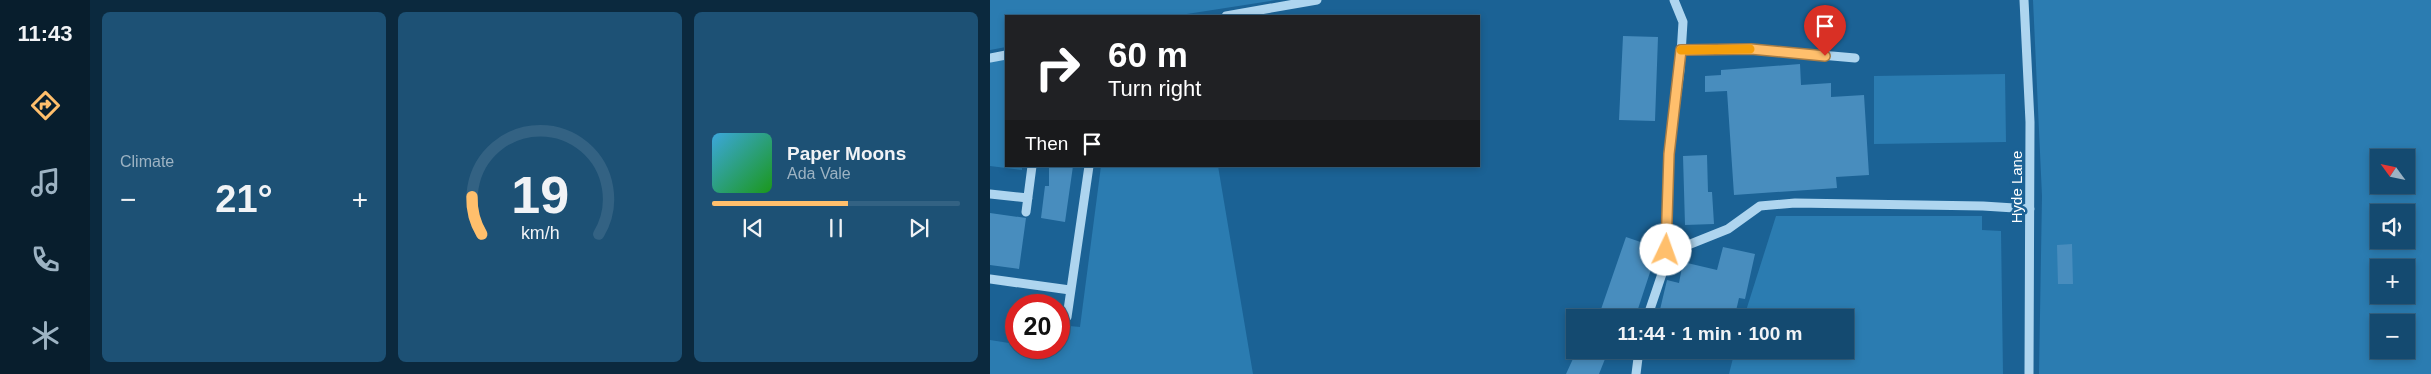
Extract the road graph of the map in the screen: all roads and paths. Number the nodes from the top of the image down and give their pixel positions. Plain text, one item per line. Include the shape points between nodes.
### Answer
1 (1317, 0) edge
2 (1674, 0) edge
3 (2024, 0) edge
4 (1232, 15) edge
5 (1681, 50) junction
6 (1005, 55) edge
7 (990, 58) edge
8 (1855, 58) dead end
9 (1032, 167) edge
10 (1089, 167) edge
11 (990, 194) edge
12 (1028, 198) junction
13 (2030, 209) junction
14 (1026, 212) dead end
15 (1666, 262) junction
16 (990, 278) edge
17 (1070, 290) junction
18 (1070, 294) edge
19 (1650, 309) edge
20 (1637, 359) edge
21 (1636, 374) edge
22 (2029, 374) edge

1 - 4 street
2 - 5 street via 1683,22
3 - 13 street, Hyde Lane
5 - 8 street via 1751,49
5 - 15 street via 1669,154
6 - 7 street
9 - 12 street
10 - 17 street
11 - 12 street
12 - 14 street
13 - 15 street via 1760,206 1728,229 1683,247
13 - 22 street, Hyde Lane
15 - 19 street
16 - 17 street
17 - 18 street
20 - 21 street

